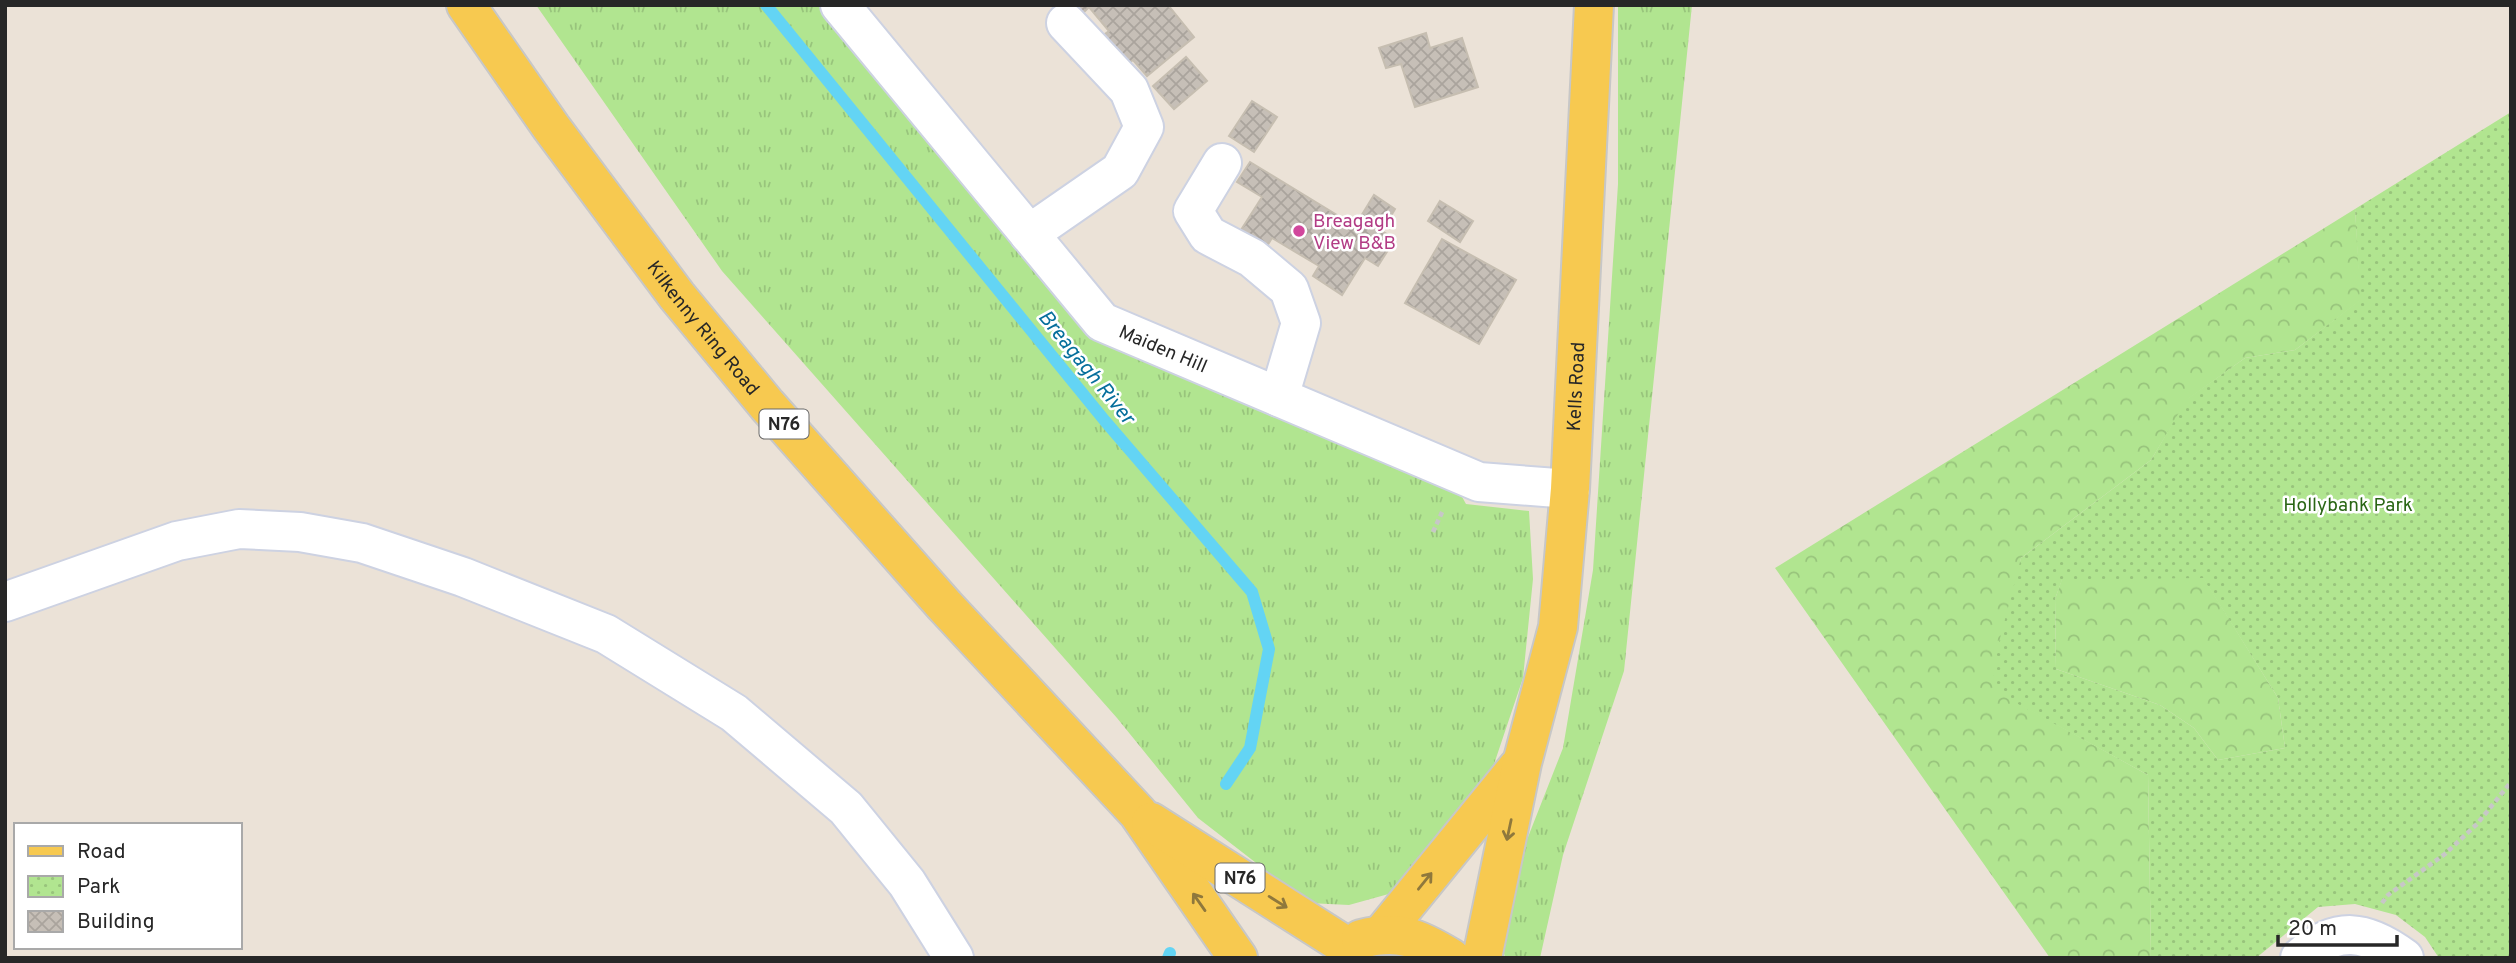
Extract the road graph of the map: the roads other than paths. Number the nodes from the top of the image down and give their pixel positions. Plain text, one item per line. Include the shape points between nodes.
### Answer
1 (467, 5) edge
2 (840, 5) edge
3 (1594, 5) edge
4 (1066, 23) dead end
5 (1222, 163) dead end
6 (1029, 234) junction
7 (1279, 397) junction
8 (1570, 489) junction
9 (5, 602) edge
10 (1522, 763) junction
11 (1138, 813) junction
12 (1382, 934) junction
13 (1333, 951) edge
14 (954, 958) edge
15 (1238, 958) edge
16 (1451, 958) edge
17 (1482, 958) edge
18 (2300, 958) edge
19 (2404, 958) edge

1 - 11 main road, Kilkenny Ring Road / N76 via 630,236 758,395
2 - 6 street, Maiden Hill
3 - 8 main road, Kells Road
4 - 6 street via 1129,90 1144,127 1120,171
5 - 7 street via 1193,211 1208,234 1252,258 1289,289 1301,323
6 - 7 street, Maiden Hill via 1102,322
7 - 8 street, Maiden Hill via 1479,482
8 - 10 main road, Kells Road via 1558,627
9 - 14 street via 177,541 239,529 300,532 362,543 463,578 606,634 734,713 846,808 907,883
12 -> 10 main road, Kells Road
10 -> 17 main road, Kells Road
11 -> 13 main road, Kilkenny Ring Road / N76
15 -> 11 main road, Kilkenny Ring Road / N76
12 - 13 main road
12 - 16 main road via 1418,939
18 - 19 street via 2331,937 2358,934 2383,943

